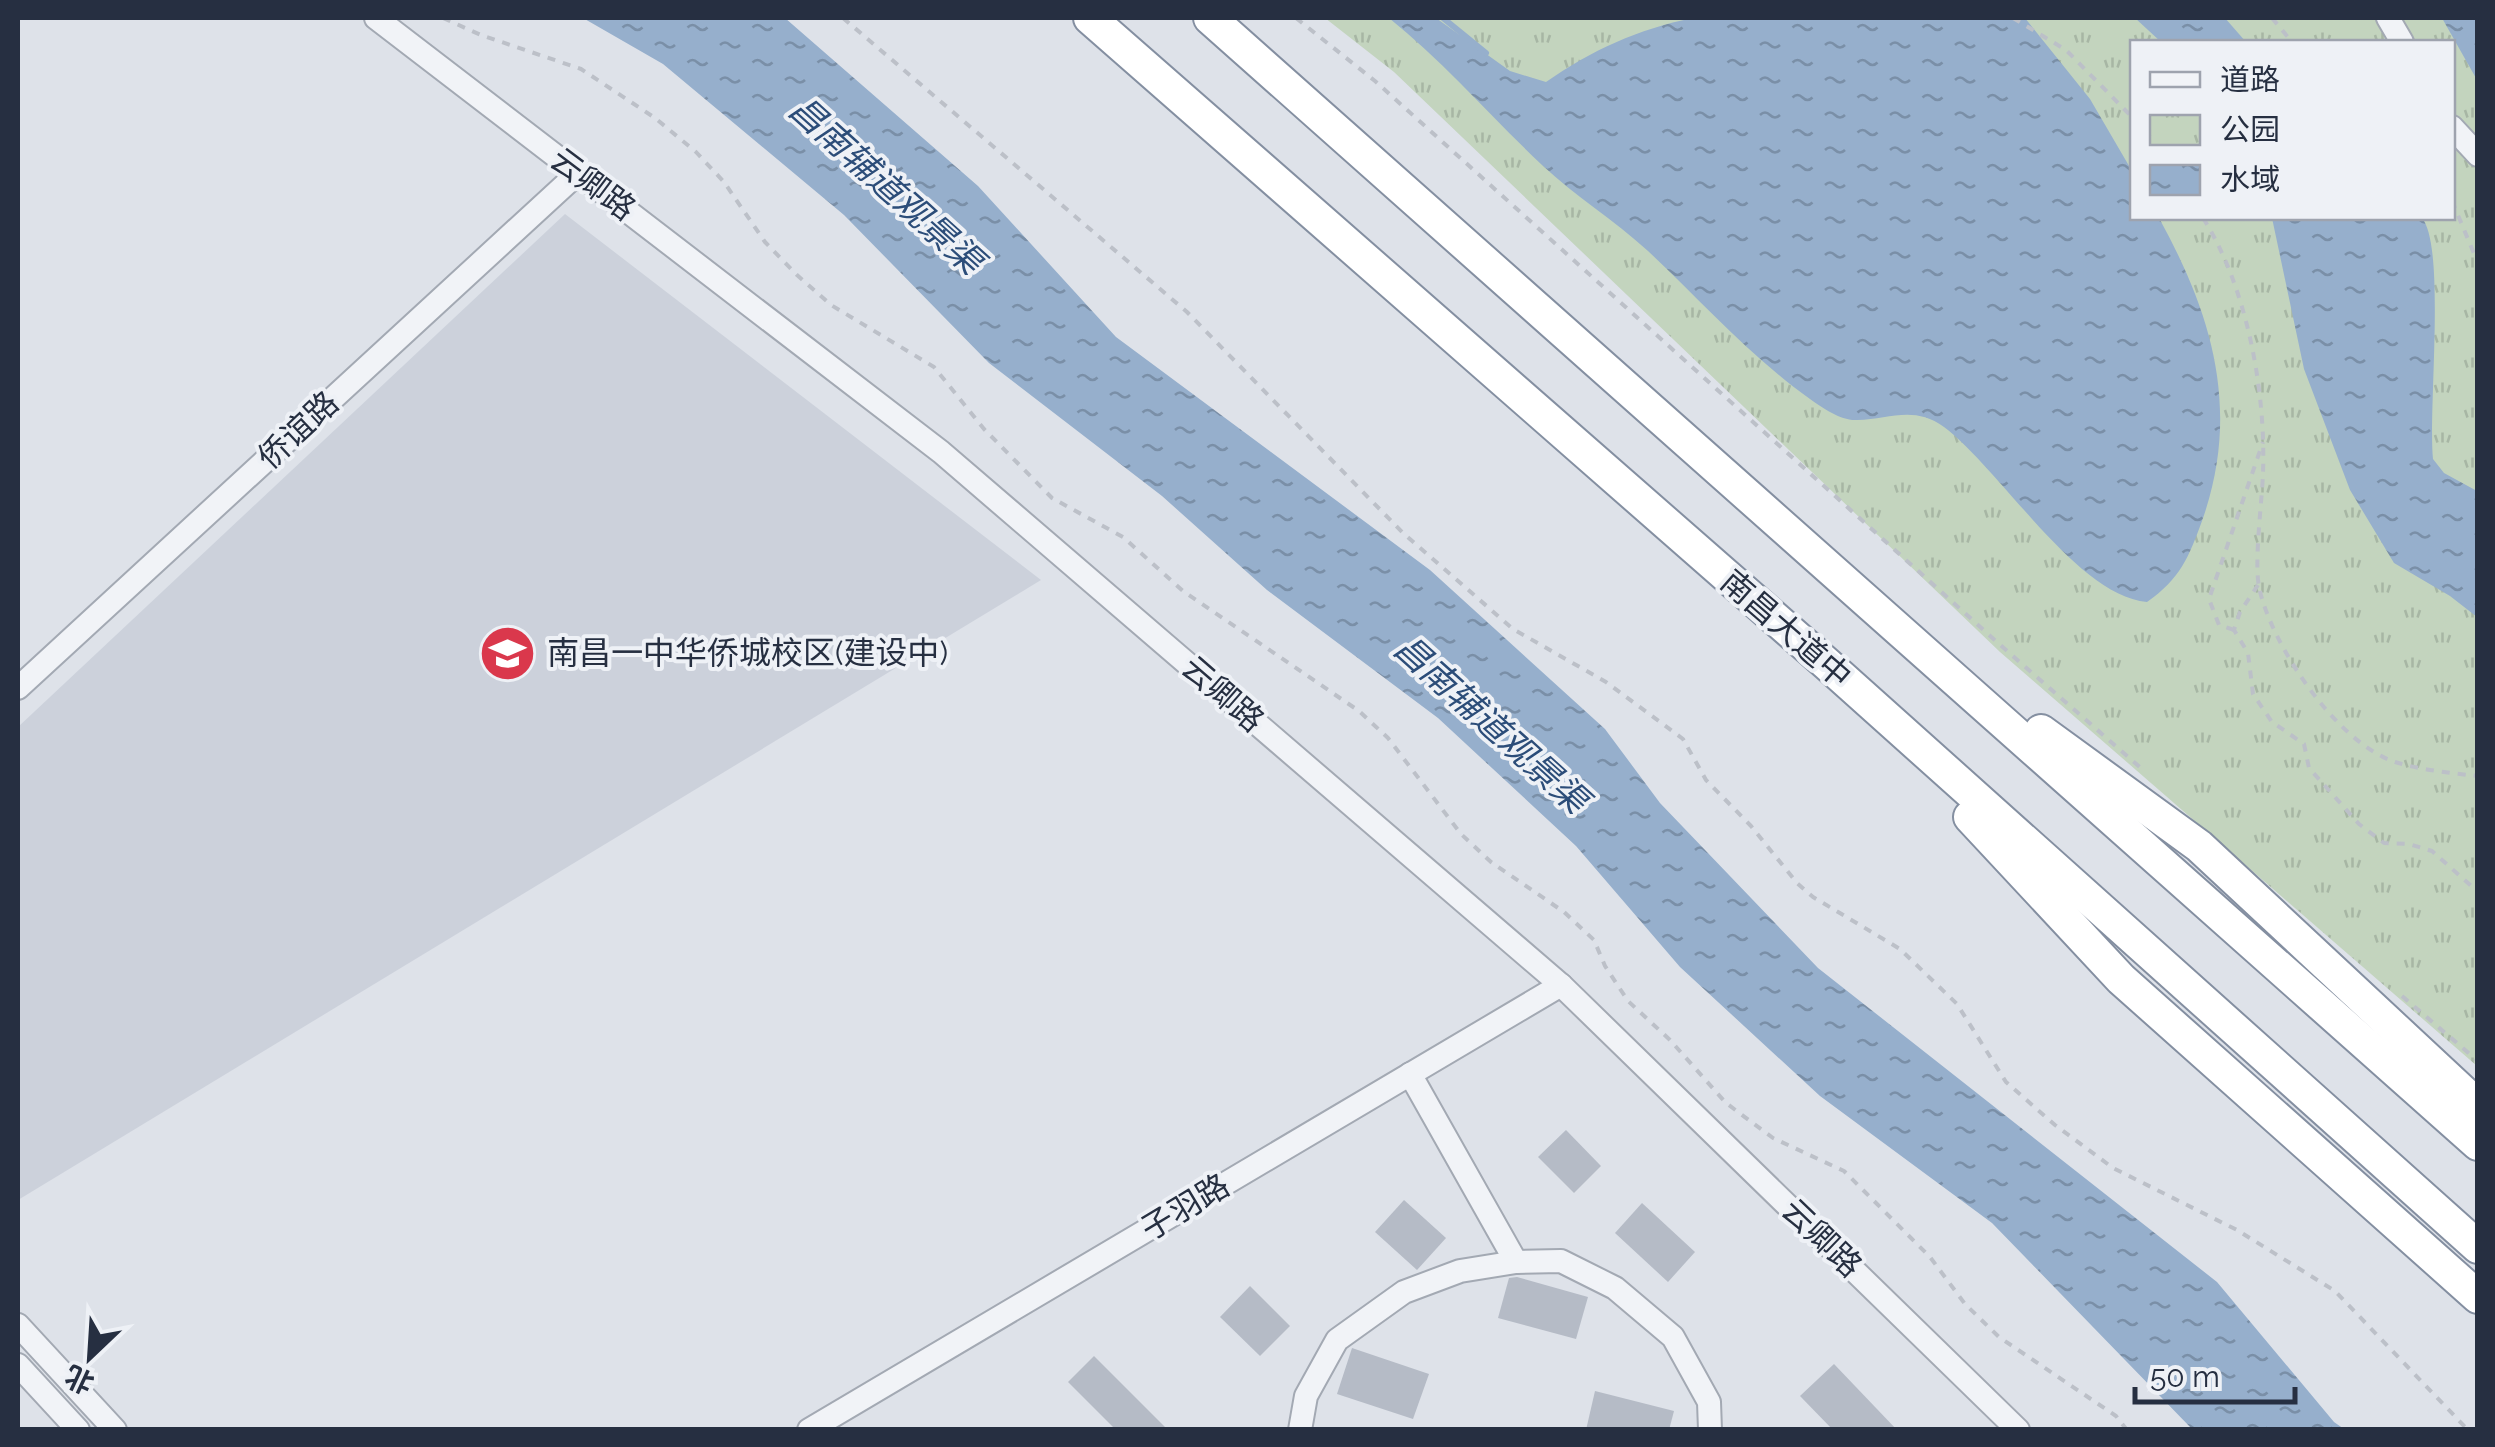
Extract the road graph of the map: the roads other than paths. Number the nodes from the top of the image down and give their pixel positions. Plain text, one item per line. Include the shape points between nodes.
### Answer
1 (376, 18) edge
2 (1090, 18) edge
3 (1210, 18) edge
4 (2388, 18) edge
5 (2401, 40) edge
6 (2455, 130) edge
7 (2478, 155) edge
8 (578, 173) junction
9 (1890, 621) junction
10 (1827, 664) junction
11 (18, 688) edge
12 (1561, 985) junction
13 (1410, 1074) junction
14 (2478, 1106) edge
15 (2478, 1144) edge
16 (2478, 1246) edge
17 (1516, 1262) junction
18 (2478, 1298) edge
19 (18, 1325) edge
20 (18, 1365) edge
21 (78, 1430) edge
22 (115, 1430) edge
23 (809, 1430) edge
24 (1300, 1430) edge
25 (1710, 1430) edge
26 (2018, 1430) edge

1 - 8 street, 云卿路
2 - 10 highway, 南昌大道中
3 - 9 highway
4 - 5 street
6 - 7 street
8 - 11 street, 侨谊路
8 - 12 street, 云卿路 via 941,452
9 - 14 highway via 2198,846
9 - 15 highway
10 - 16 highway, 南昌大道中
10 - 18 highway via 2121,979
12 - 13 street, 子羽路
12 - 26 street, 云卿路
13 - 17 street
13 - 23 street, 子羽路
17 - 24 street via 1460,1271 1404,1292 1337,1340 1306,1396
17 - 25 street via 1561,1261 1616,1288 1673,1337 1709,1402
19 - 22 street
20 - 21 street

